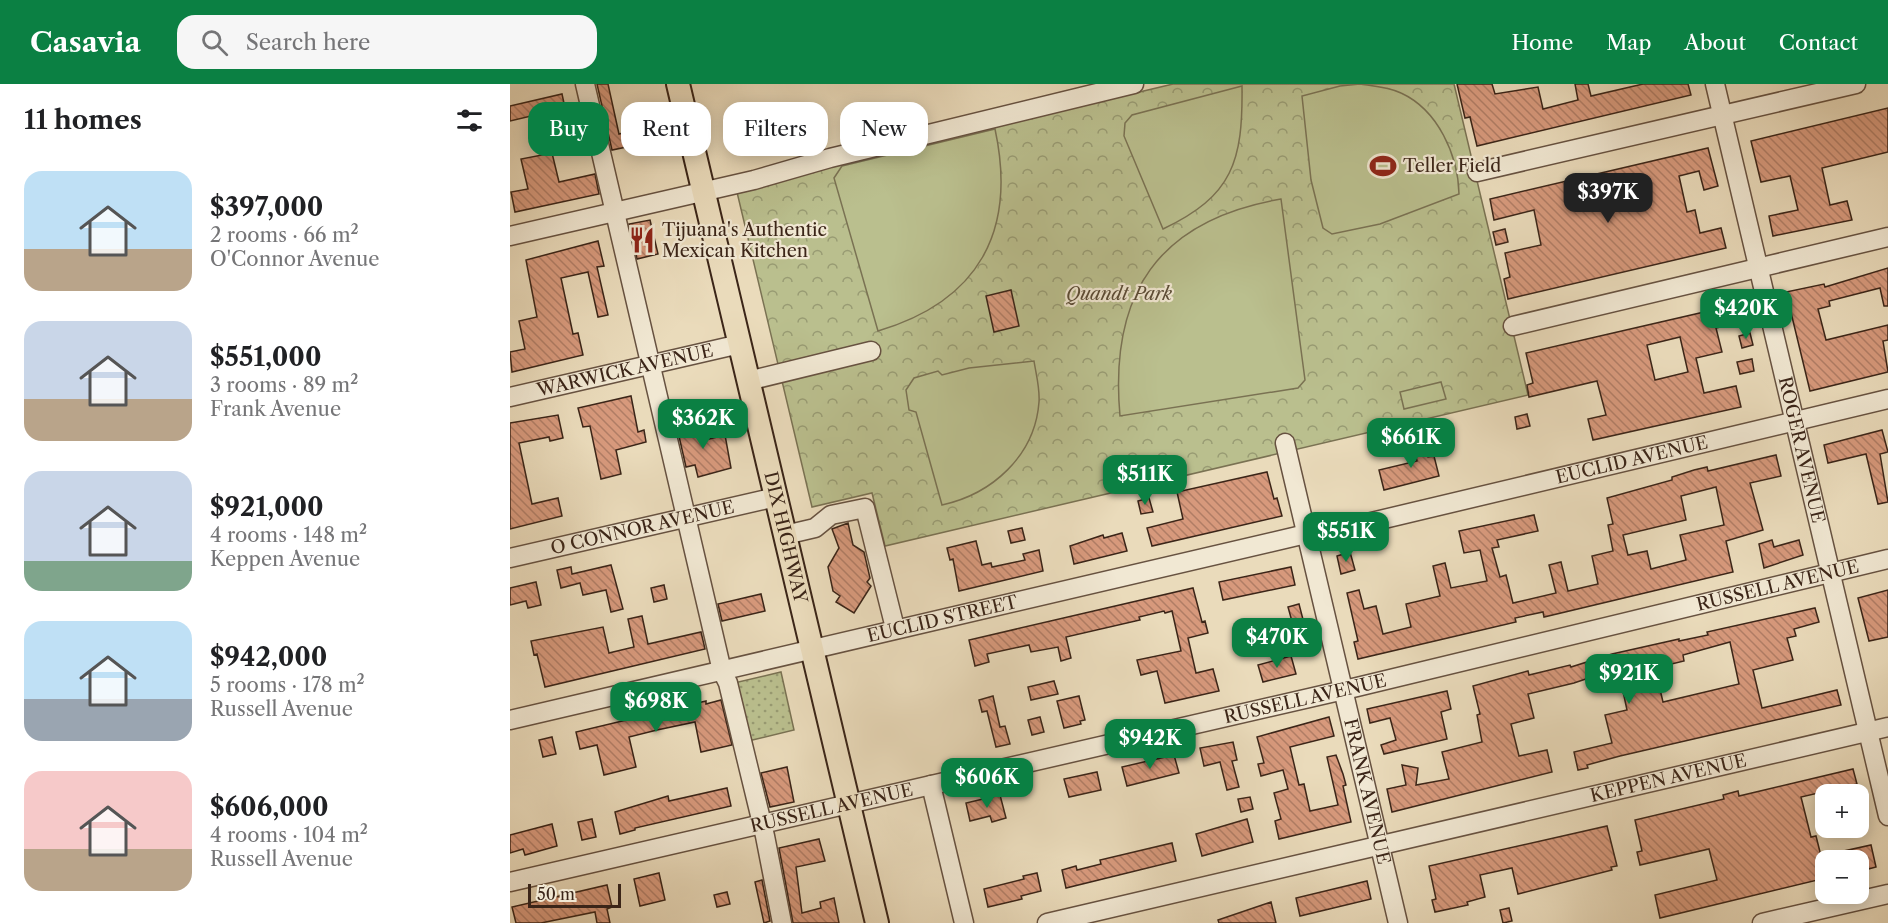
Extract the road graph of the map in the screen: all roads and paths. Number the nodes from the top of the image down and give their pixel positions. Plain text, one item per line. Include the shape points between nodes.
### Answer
1 (585, 84) edge
2 (1134, 84) edge
3 (1715, 84) edge
4 (1856, 84) edge
5 (680, 85) edge
6 (1722, 115) junction
7 (1477, 172) dead end
8 (703, 191) junction
9 (615, 212) junction
10 (510, 236) edge
11 (1888, 237) edge
12 (1759, 267) junction
13 (1513, 326) dead end
14 (740, 344) junction
15 (871, 351) dead end
16 (651, 364) junction
17 (748, 381) junction
18 (510, 397) edge
19 (1888, 399) edge
20 (1795, 420) junction
21 (1286, 446) dead end
22 (776, 497) junction
23 (686, 517) junction
24 (1375, 520) joint
25 (1306, 534) junction
26 (785, 535) junction
27 (510, 558) edge
28 (1888, 560) edge
29 (1830, 573) junction
30 (895, 628) junction
31 (812, 650) junction
32 (722, 671) junction
33 (1343, 690) junction
34 (510, 720) edge
35 (1888, 727) edge
36 (1868, 732) junction
37 (931, 785) junction
38 (847, 803) junction
39 (1888, 816) edge
40 (762, 824) junction
41 (1379, 846) junction
42 (510, 882) edge
43 (1888, 894) edge
44 (782, 923) edge
45 (877, 923) edge
46 (964, 923) edge
47 (1047, 923) edge
48 (1398, 923) edge
49 (1762, 923) edge

1 - 9 street
2 - 8 street
3 - 6 street, ROGER AVENUE
4 - 6 street
5 - 8 main road, DIX HIGHWAY
6 - 7 street
6 - 12 street, ROGER AVENUE
8 - 9 street
8 - 14 main road, DIX HIGHWAY
9 - 10 street
9 - 16 street
11 - 12 street
12 - 13 street
12 - 20 street, ROGER AVENUE
14 - 16 street, WARWICK AVENUE
14 - 17 main road, DIX HIGHWAY
15 - 17 street
16 - 18 street, WARWICK AVENUE
16 - 23 street
17 - 22 main road, DIX HIGHWAY
19 - 20 street, EUCLID AVENUE
20 - 24 street, EUCLID AVENUE
20 - 29 street, ROGER AVENUE
21 - 25 street, FRANK AVENUE
22 - 23 street, O CONNOR AVENUE
22 - 26 main road, DIX HIGHWAY
23 - 27 street, O CONNOR AVENUE
23 - 32 street
24 - 25 street, EUCLID STREET
25 - 30 street, EUCLID STREET
25 - 33 street, FRANK AVENUE
26 - 30 street via 815,528 831,516 866,508
26 - 31 main road, DIX HIGHWAY
28 - 29 street, RUSSELL AVENUE
29 - 33 street, RUSSELL AVENUE
29 - 36 street, ROGER AVENUE
30 - 31 street, EUCLID STREET
31 - 32 street, EUCLID STREET
31 - 38 main road, DIX HIGHWAY
32 - 34 street, EUCLID STREET
32 - 40 street
33 - 37 street, RUSSELL AVENUE
33 - 41 street, FRANK AVENUE
35 - 36 street, KEPPEN AVENUE
36 - 39 street, ROGER AVENUE
36 - 41 street, KEPPEN AVENUE
37 - 38 street, RUSSELL AVENUE
37 - 46 street
38 - 40 street, RUSSELL AVENUE
38 - 45 main road, DIX HIGHWAY
40 - 42 street, RUSSELL AVENUE
40 - 44 street
41 - 47 street, KEPPEN AVENUE
41 - 48 street, FRANK AVENUE
43 - 49 street

